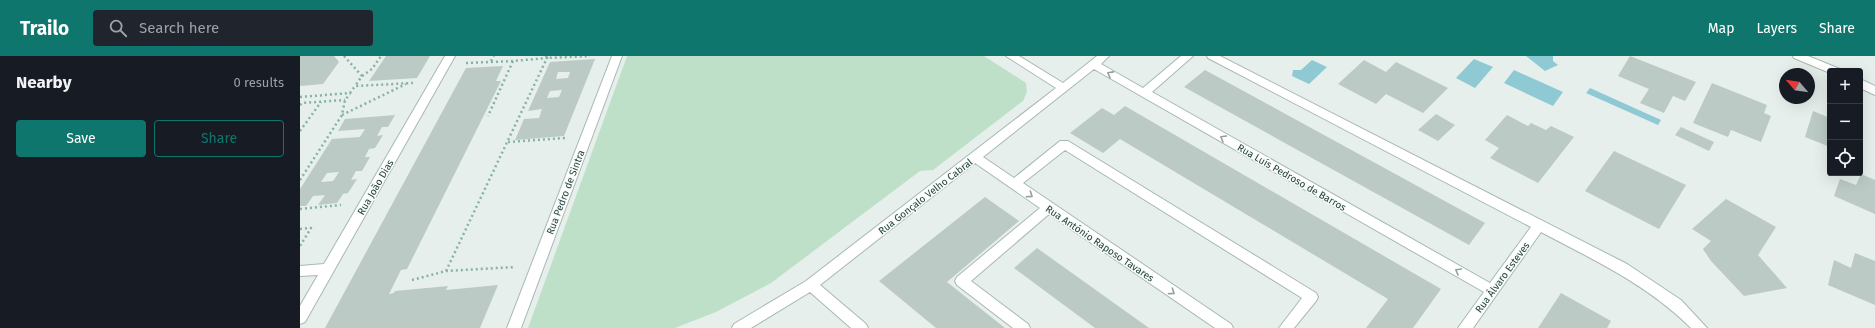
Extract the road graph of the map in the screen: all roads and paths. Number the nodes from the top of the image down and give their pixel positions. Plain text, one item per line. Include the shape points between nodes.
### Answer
1 (344, 56) edge
2 (381, 56) edge
3 (450, 56) edge
4 (494, 56) edge
5 (590, 56) edge
6 (616, 56) edge
7 (1011, 56) edge
8 (1104, 56) edge
9 (1188, 56) edge
10 (1212, 56) edge
11 (1798, 56) edge
12 (547, 57) edge
13 (513, 61) junction
14 (1093, 64) junction
15 (1828, 68) edge
16 (362, 76) junction
17 (435, 82) junction
18 (409, 83) junction
19 (1863, 85) edge
20 (355, 86) junction
21 (1063, 88) junction
22 (1875, 91) edge
23 (1144, 93) junction
24 (350, 94) junction
25 (300, 97) edge
26 (346, 100) junction
27 (321, 102) junction
28 (300, 105) edge
29 (342, 115) junction
30 (488, 116) dead end
31 (300, 131) edge
32 (586, 137) junction
33 (508, 142) junction
34 (975, 157) junction
35 (300, 180) edge
36 (1014, 184) junction
37 (366, 203) junction
38 (1049, 208) junction
39 (300, 209) edge
40 (1539, 225) junction
41 (300, 229) edge
42 (300, 246) edge
43 (538, 266) junction
44 (328, 269) junction
45 (300, 271) edge
46 (446, 271) junction
47 (412, 280) dead end
48 (811, 285) junction
49 (1492, 290) junction
50 (300, 318) edge
51 (514, 328) edge
52 (739, 328) edge
53 (861, 328) edge
54 (1023, 328) edge
55 (1226, 328) edge
56 (1286, 328) edge
57 (1466, 328) edge
58 (1700, 328) edge

1 - 16 path
2 - 16 path via 372,69
3 - 17 street, Rua João Dias
4 - 13 path via 491,62
5 - 12 path
6 - 32 street, Rua Pedro de Sintra
7 - 21 street
8 - 14 street, Rua Gonçalo Velho Cabral
9 - 23 street
10 - 40 street
11 - 15 street
12 - 13 path
12 - 33 path
13 - 30 path
14 - 21 street, Rua Gonçalo Velho Cabral
23 -> 14 street, Rua Luís Pedroso de Barros
16 - 20 path
17 - 18 path
17 - 37 street, Rua João Dias
18 - 20 path
18 - 29 path
19 - 22 street
20 - 24 path
21 - 34 street, Rua Gonçalo Velho Cabral
49 -> 23 street, Rua Luís Pedroso de Barros
24 - 25 path
24 - 26 path
26 - 27 path
26 - 29 path
27 - 28 path
27 - 31 path
29 - 35 path
32 - 33 path
32 - 43 street, Rua Pedro de Sintra
33 - 46 path
34 - 36 street, Rua António Raposo Tavares
34 - 48 street, Rua Gonçalo Velho Cabral
36 -> 38 street, Rua António Raposo Tavares
36 - 56 street via 1064,144 1311,298
37 - 39 path
37 - 44 street, Rua João Dias
38 - 54 street via 962,281
38 -> 55 street, Rua António Raposo Tavares
40 - 49 street, Rua Álvaro Esteves
40 - 58 street via 1622,268 1676,304
41 - 42 path via 311,228
43 - 46 path
43 - 51 street, Rua Pedro de Sintra
44 - 45 street
44 - 50 street, Rua João Dias
46 - 47 path
48 - 52 street, Rua Gonçalo Velho Cabral
48 - 53 street
49 - 57 street, Rua Álvaro Esteves

